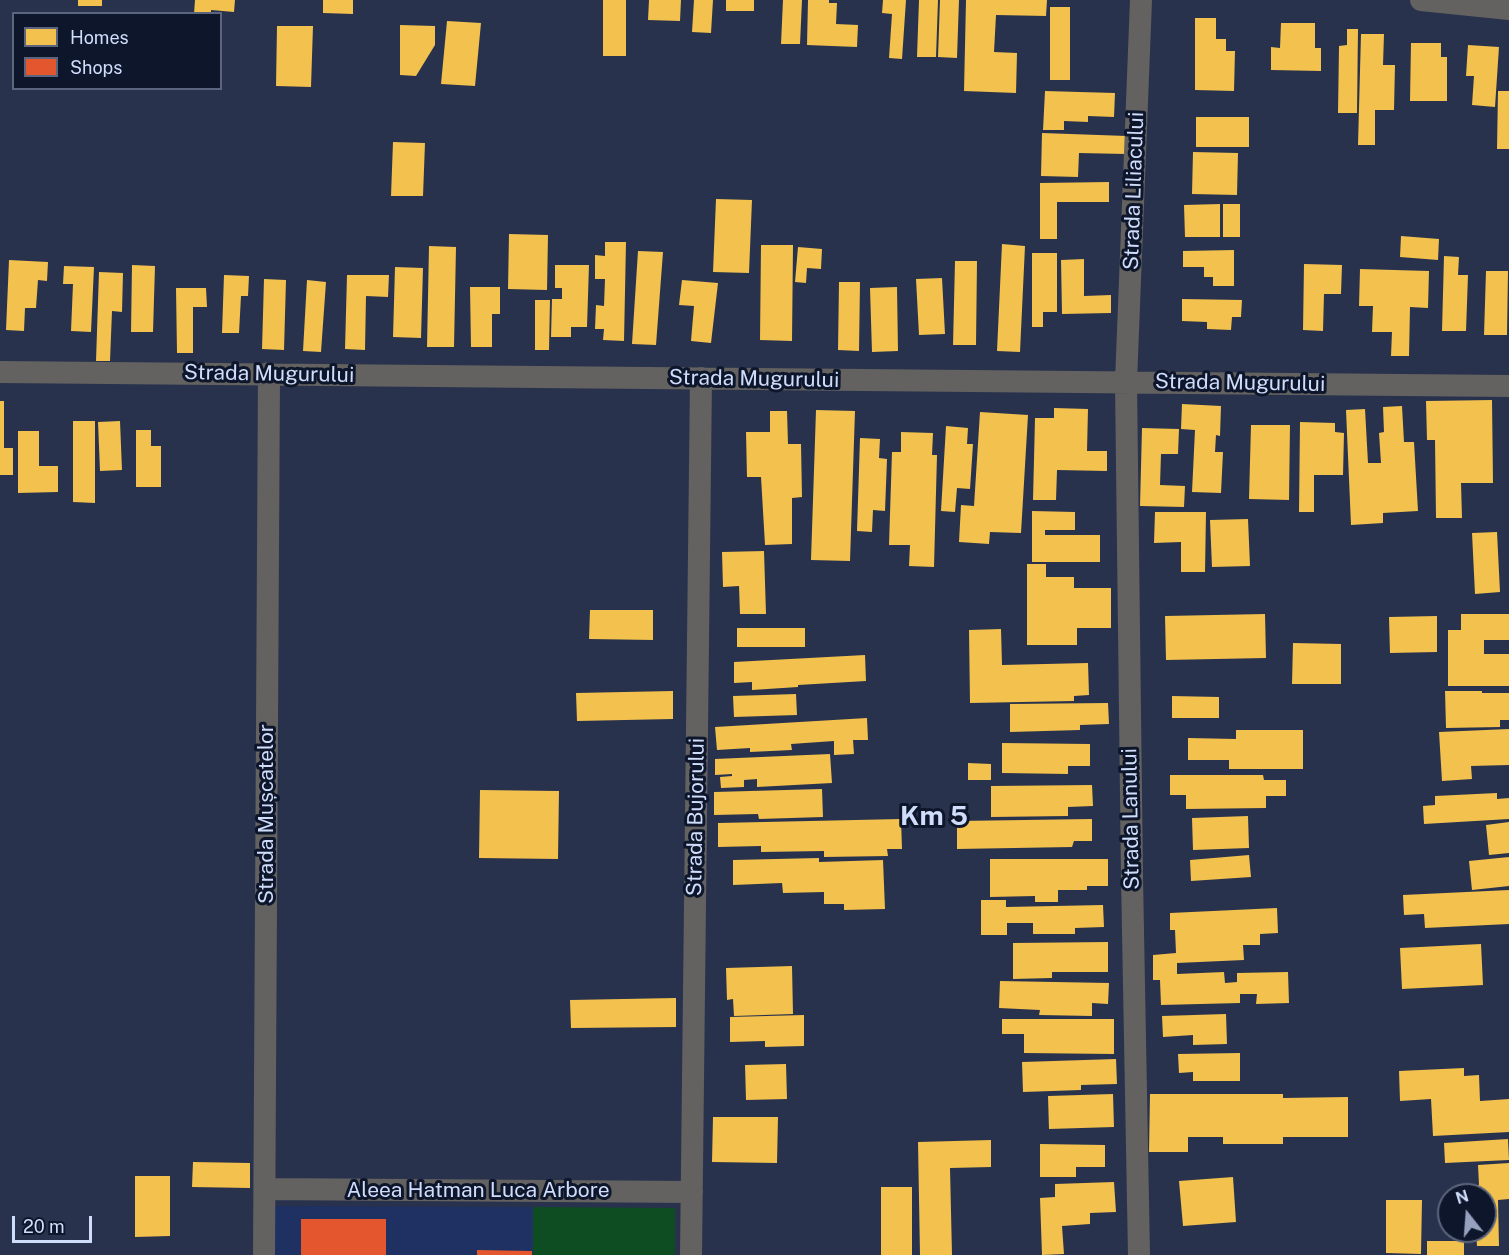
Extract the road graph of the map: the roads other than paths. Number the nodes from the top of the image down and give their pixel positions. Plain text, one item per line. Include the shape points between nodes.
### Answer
1 (1141, 0) edge
2 (1421, 0) edge
3 (1509, 9) edge
4 (0, 372) edge
5 (269, 373) junction
6 (701, 378) junction
7 (1126, 382) junction
8 (1509, 386) edge
9 (265, 1189) junction
10 (692, 1192) junction
11 (264, 1255) edge
12 (691, 1255) edge
13 (1139, 1255) edge

1 - 7 street, Strada Liliacului
2 - 3 street
4 - 5 street, Strada Mugurului
5 - 6 street, Strada Mugurului
5 - 9 street, Strada Mușcatelor
6 - 7 street, Strada Mugurului
6 - 10 street, Strada Bujorului
7 - 8 street, Strada Mugurului
7 - 13 street, Strada Lanului
9 - 10 street, Aleea Hatman Luca Arbore
9 - 11 street, Strada Mușcatelor
10 - 12 street, Strada Bujorului

